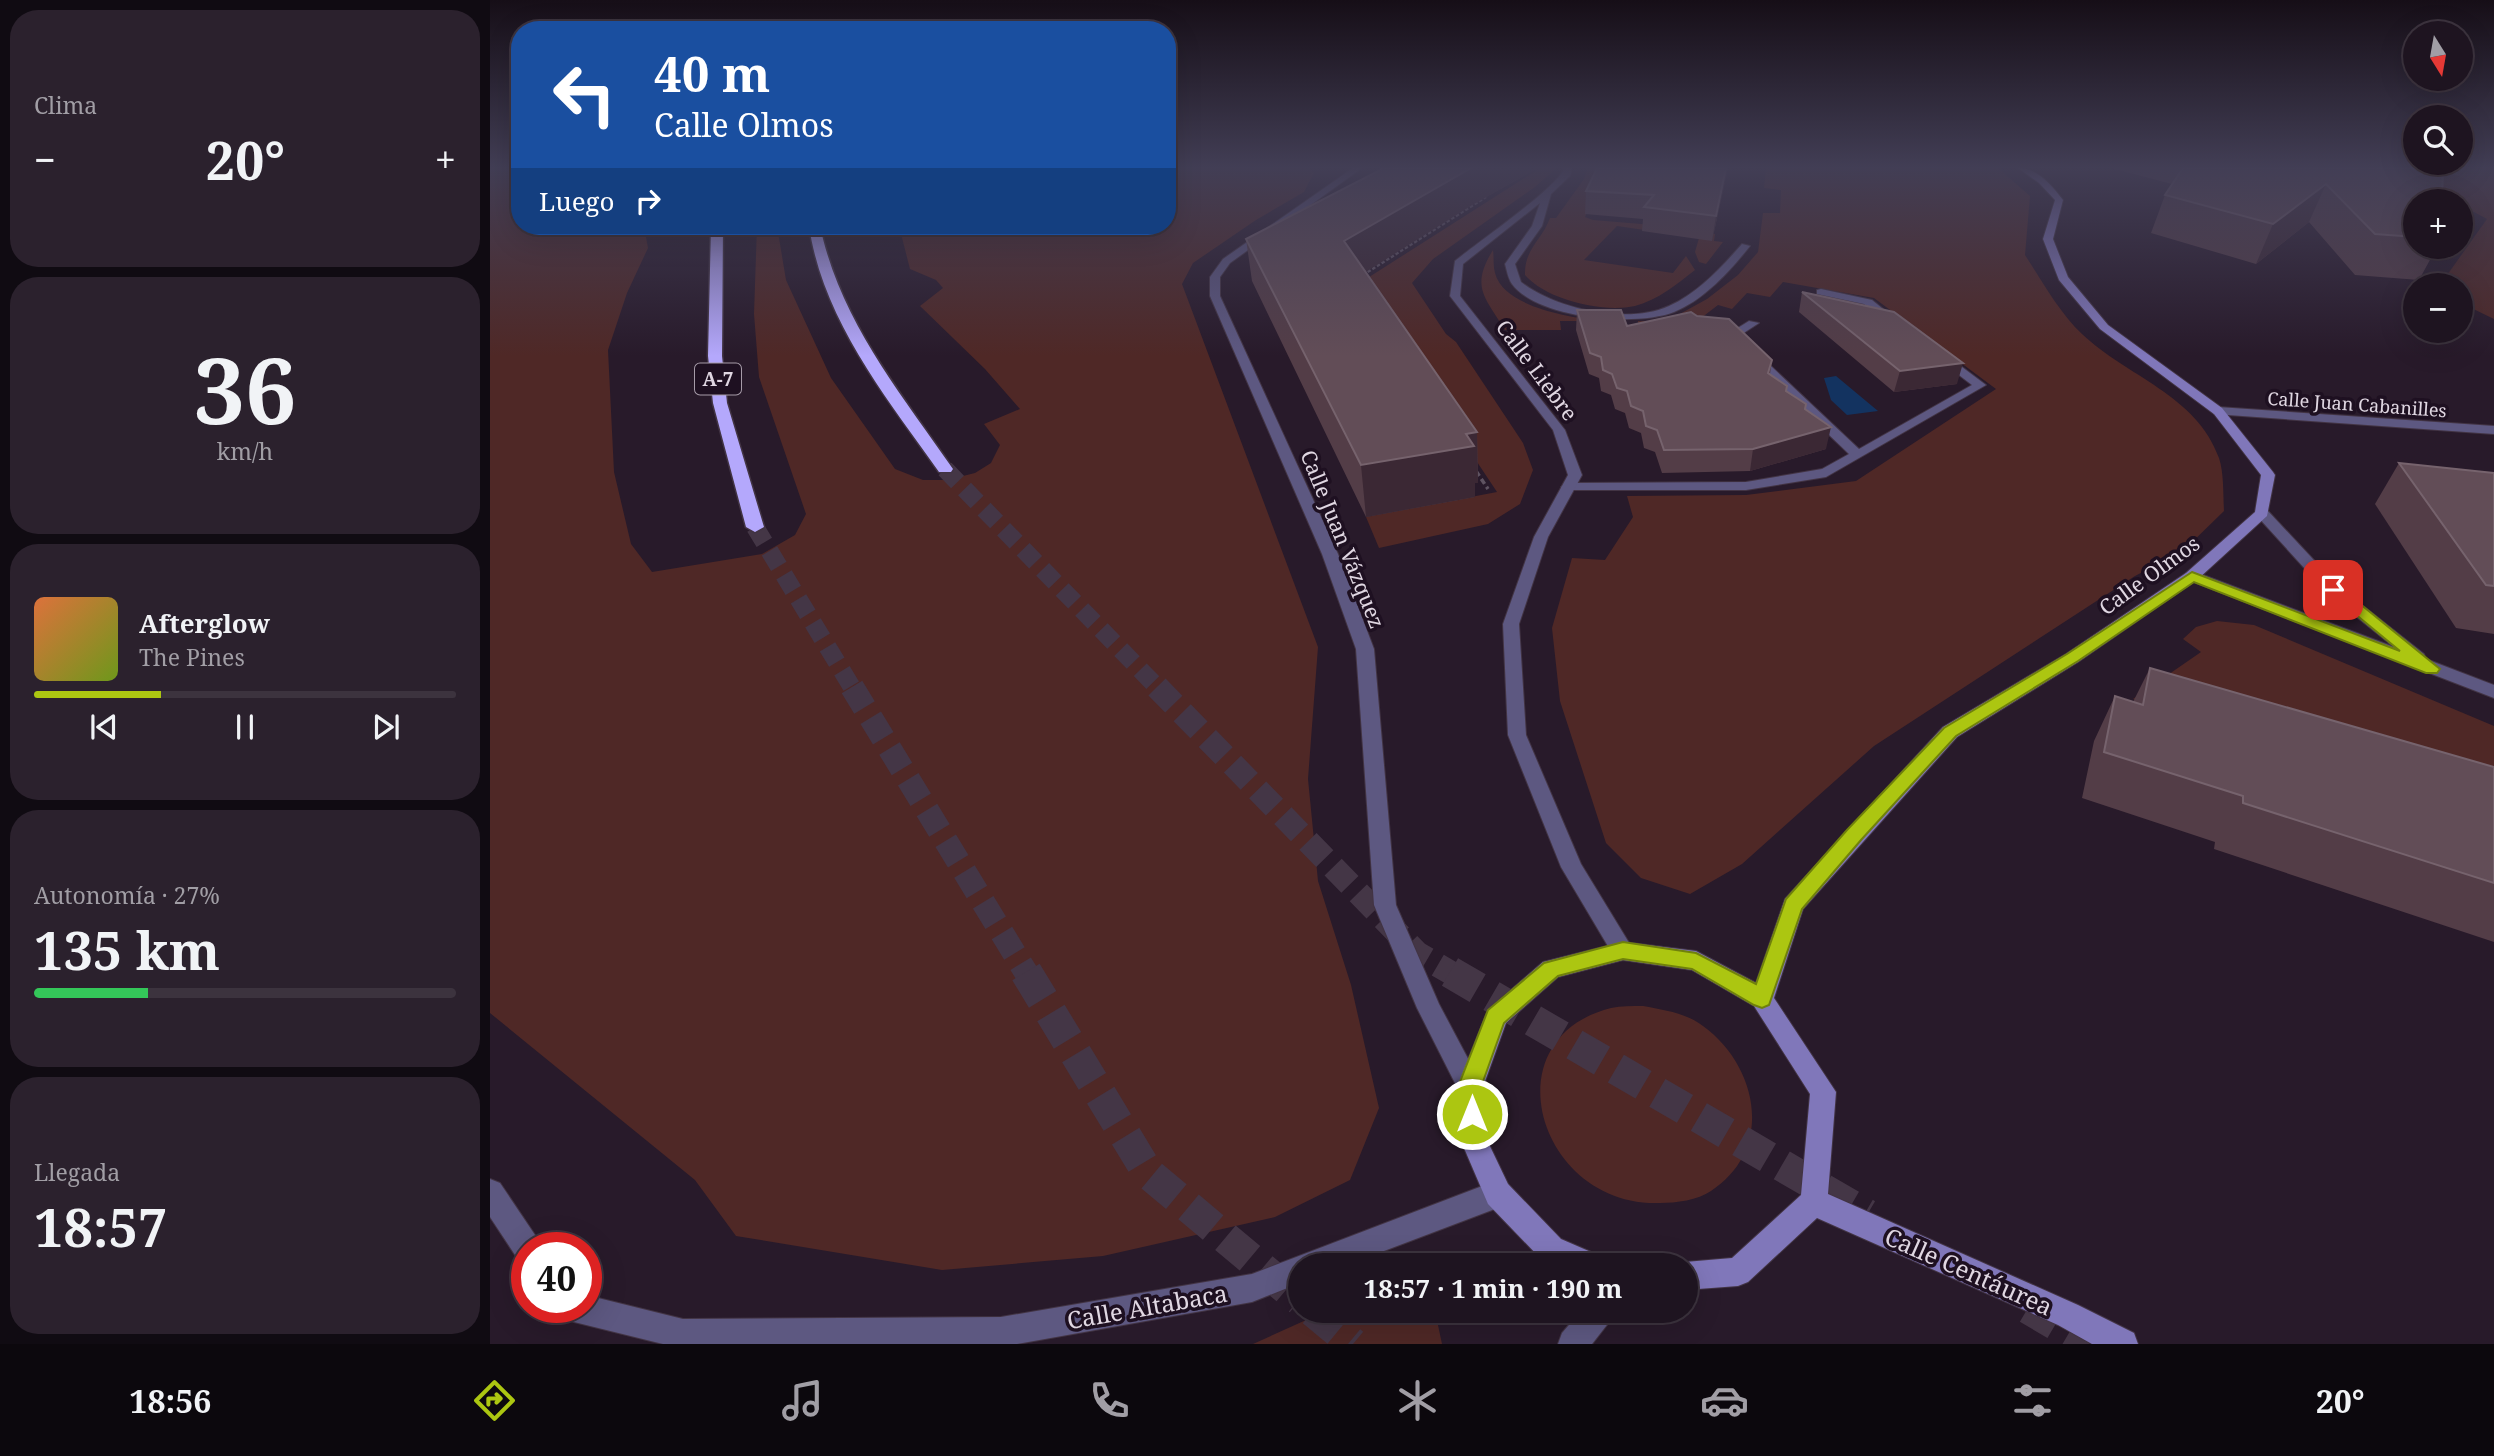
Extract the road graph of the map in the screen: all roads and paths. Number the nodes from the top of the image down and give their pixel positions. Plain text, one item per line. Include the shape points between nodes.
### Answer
1 (1270, 231) edge
2 (1499, 231) edge
3 (1534, 231) edge
4 (2050, 231) edge
5 (717, 235) edge
6 (815, 235) edge
7 (1745, 246) dead end
8 (1821, 292) dead end
9 (1753, 323) dead end
10 (1901, 327) edge
11 (1935, 352) edge
12 (2218, 411) junction
13 (2494, 430) edge
14 (1858, 455) junction
15 (944, 469) tunnel mouth
16 (1568, 487) junction
17 (2262, 513) junction
18 (755, 527) tunnel mouth
19 (2192, 576) junction
20 (2432, 669) junction
21 (2494, 692) edge
22 (1623, 951) junction
23 (1762, 999) junction
24 (1469, 1087) junction
25 (490, 1194) edge
26 (1498, 1194) junction
27 (1814, 1202) junction
28 (516, 1232) edge
29 (1342, 1253) edge
30 (1560, 1253) edge
31 (1288, 1274) edge
32 (1698, 1275) edge
33 (602, 1314) edge
34 (1590, 1323) edge
35 (1573, 1344) edge
36 (2123, 1344) edge

1 - 24 street, Calle Juan Vázquez via 1226,261 1215,277 1215,296 1330,554 1365,649 1385,905
2 - 16 street, Calle Liebre via 1458,263 1455,296 1559,430 1575,475
3 - 7 street via 1510,264 1517,284 1542,301 1577,313 1643,316 1670,311 1724,271
4 - 12 street via 2048,239 2063,278 2104,327
5 - 18 highway, A-7 via 715,356 720,402
6 - 15 highway via 818,256 858,343
8 - 10 street via 1868,302
9 - 14 street via 1732,335
11 - 14 street via 1980,385
12 - 13 street, Calle Juan Cabanilles
12 - 17 street via 2268,475
14 - 16 street via 1826,472 1746,486
16 - 22 street, Calle Liebre via 1541,537 1511,624 1517,735 1572,867
17 - 19 street, Calle Olmos
17 - 20 street via 2333,590
19 - 20 street
19 - 23 street, Calle Olmos via 2072,658 1950,732 1793,905
20 - 21 street
22 - 23 street via 1696,961
22 - 24 street via 1551,969 1496,1017
23 - 27 street via 1823,1092
24 - 26 street via 1474,1141
25 - 28 street
26 - 29 street
26 - 30 street
27 - 32 street via 1738,1272
27 - 36 street, Calle Centáurea
31 - 33 street, Calle Altabaca via 1252,1288 1001,1332 683,1334
34 - 35 street

